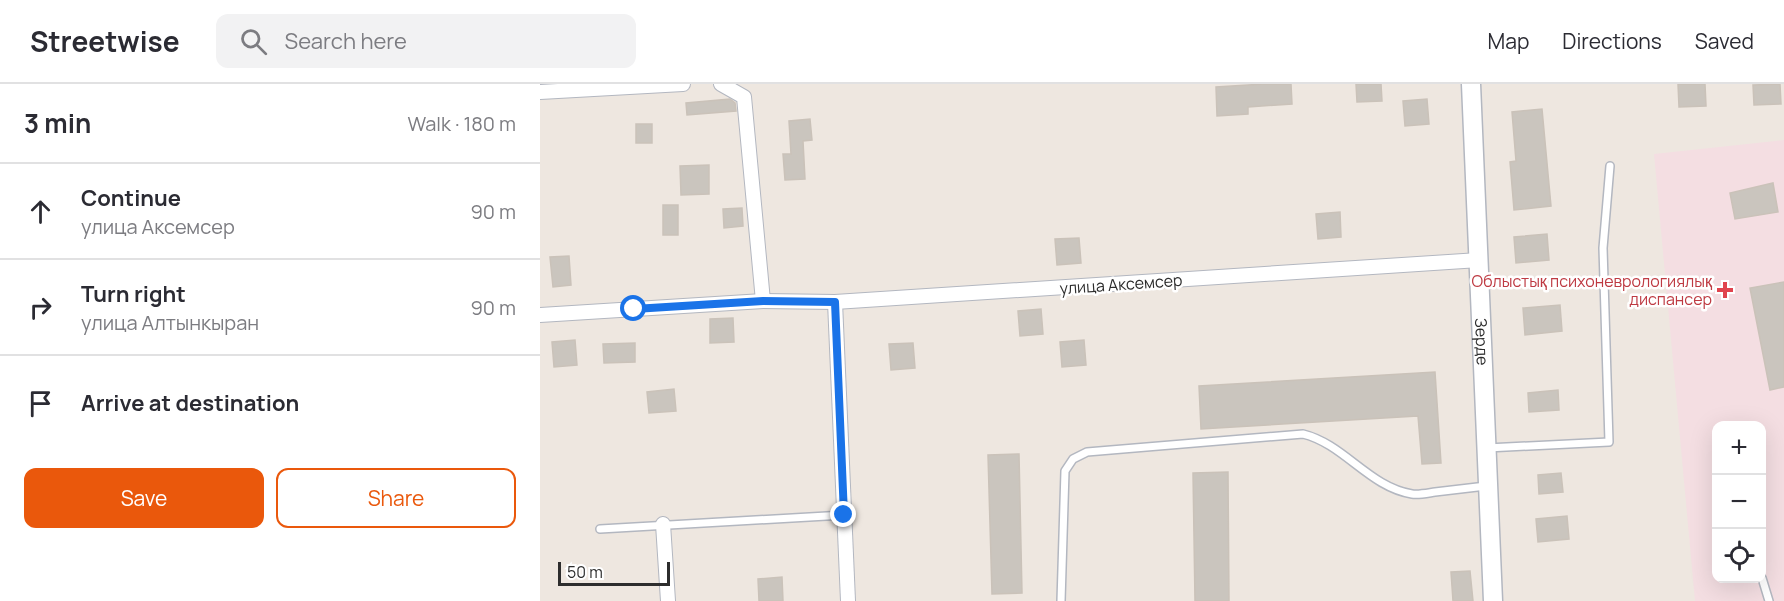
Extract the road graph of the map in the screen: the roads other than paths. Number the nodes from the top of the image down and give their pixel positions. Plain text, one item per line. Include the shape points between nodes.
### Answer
1 (682, 84) edge
2 (721, 84) edge
3 (1471, 84) edge
4 (540, 92) edge
5 (1610, 166) dead end
6 (1479, 260) junction
7 (763, 301) junction
8 (835, 302) junction
9 (540, 315) edge
10 (1487, 448) junction
11 (1488, 486) junction
12 (844, 515) junction
13 (663, 524) junction
14 (600, 529) dead end
15 (1763, 583) edge
16 (668, 601) edge
17 (848, 601) edge
18 (1061, 601) edge
19 (1493, 601) edge
20 (1769, 601) edge

1 - 4 street
2 - 7 street via 744,97
3 - 6 street, Зерде
5 - 10 lane via 1603,248 1609,441
6 - 8 street, улица Аксемсер
6 - 10 street, Зерде
7 - 8 street, улица Аксемсер
7 - 9 street, улица Аксемсер
8 - 12 street
10 - 11 street, Зерде
11 - 18 lane via 1413,495 1390,487 1318,438 1303,434 1087,452 1073,459 1065,471
11 - 19 street, Зерде
12 - 13 lane
12 - 17 street
13 - 14 lane
13 - 16 street
15 - 20 lane

